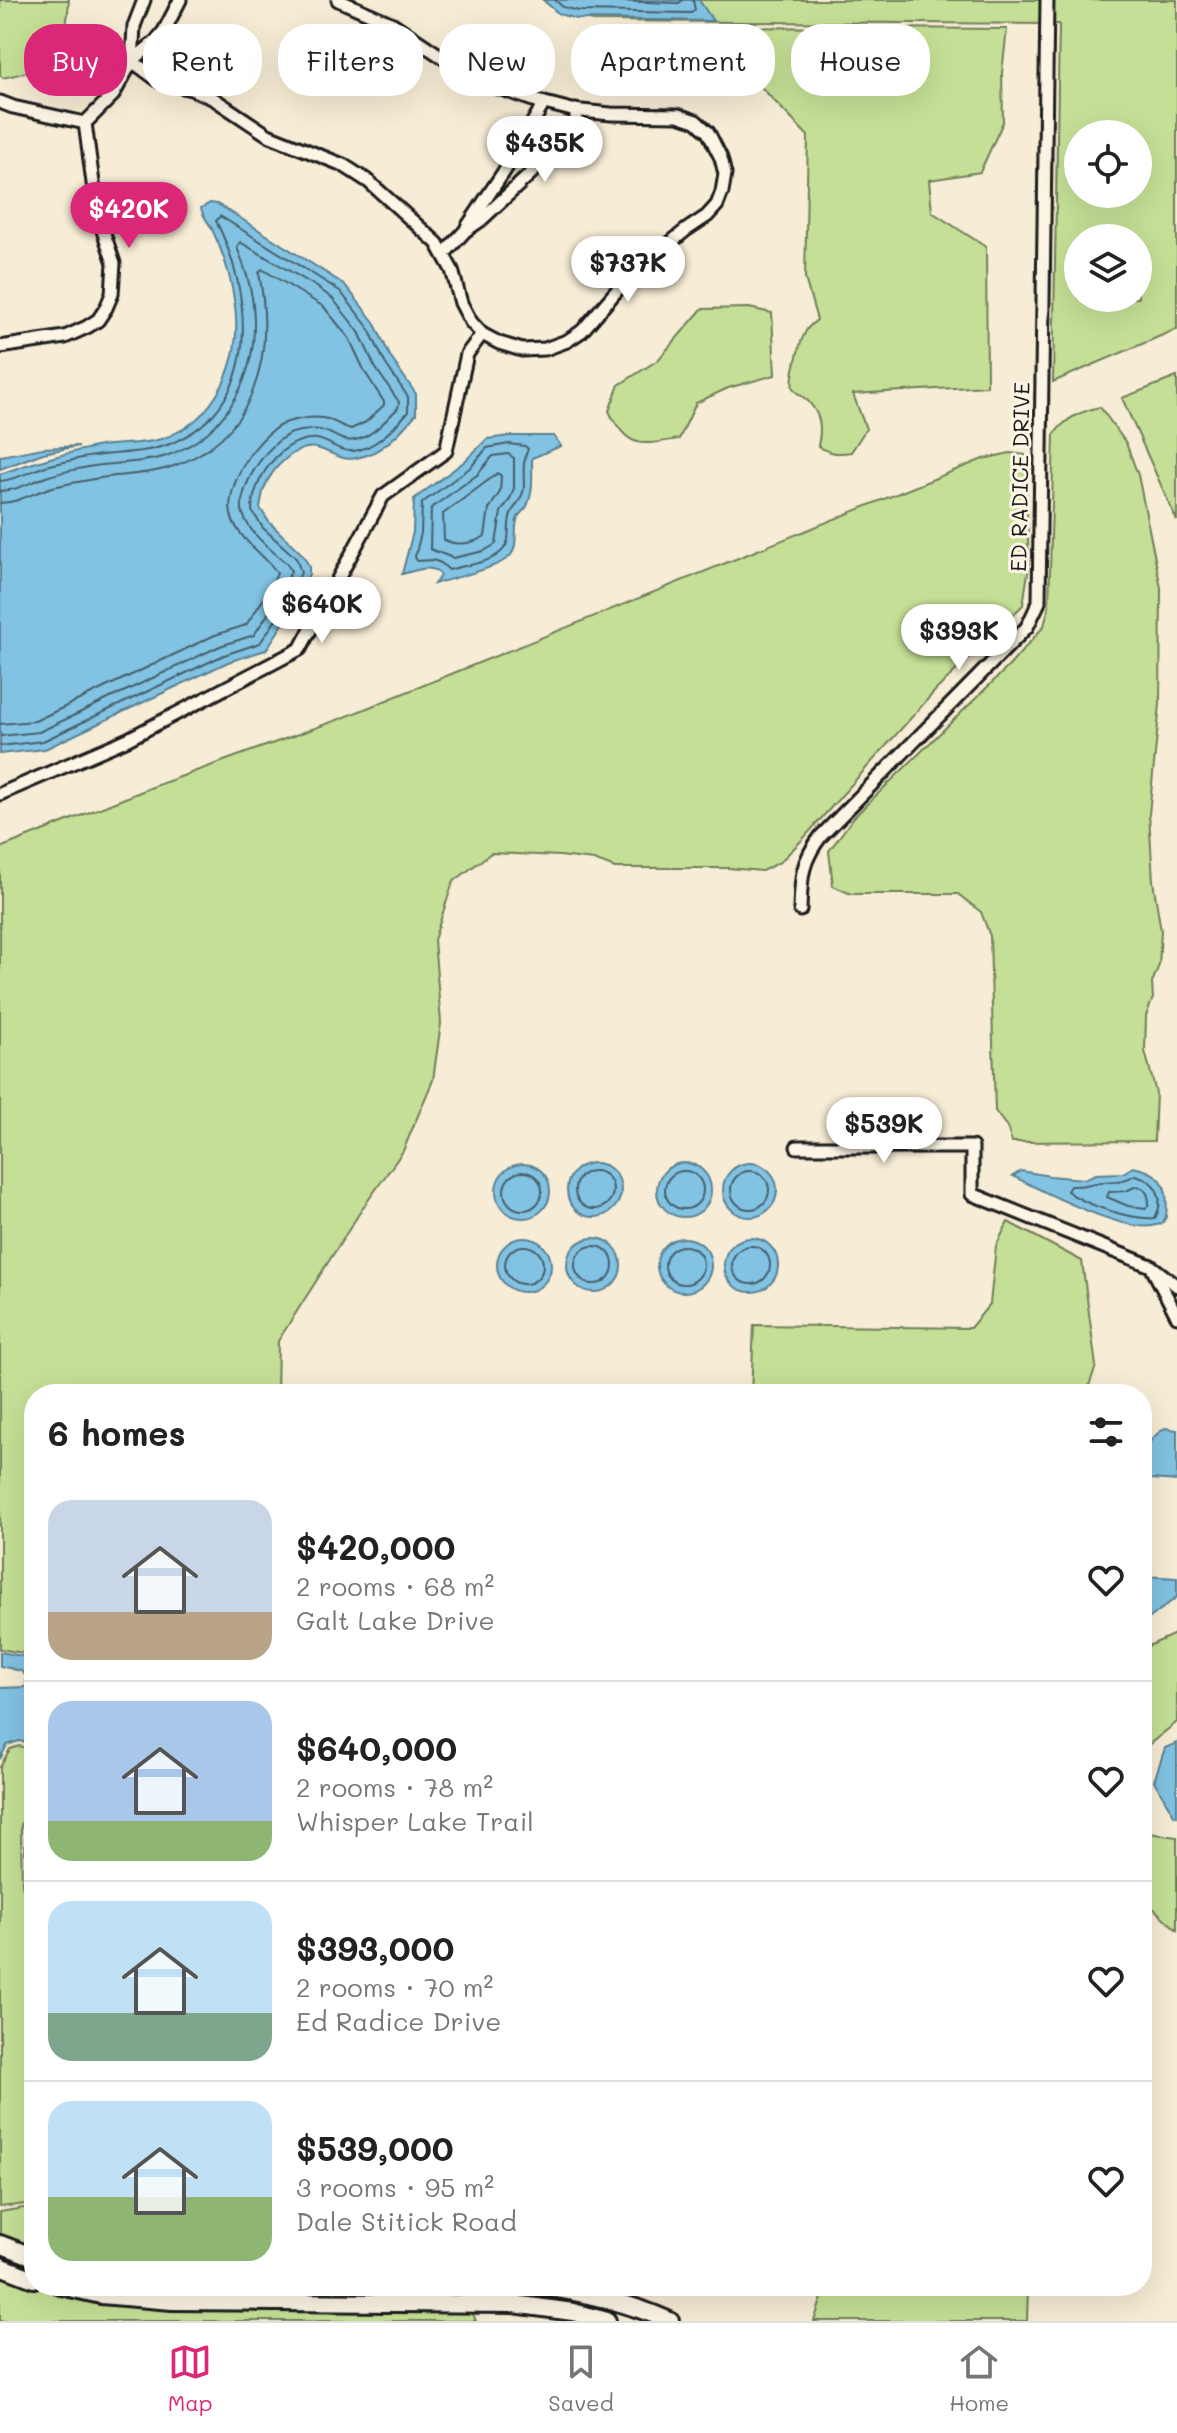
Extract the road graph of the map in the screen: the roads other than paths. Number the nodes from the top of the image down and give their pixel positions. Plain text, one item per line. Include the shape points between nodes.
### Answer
1 (144, 0) edge
2 (180, 0) edge
3 (338, 0) edge
4 (1047, 0) edge
5 (132, 61) junction
6 (0, 102) edge
7 (544, 103) junction
8 (576, 110) junction
9 (85, 123) junction
10 (465, 231) junction
11 (444, 254) junction
12 (482, 334) junction
13 (0, 347) edge
14 (0, 794) edge
15 (800, 910) dead end
16 (797, 1147) dead end
17 (1151, 1266) junction
18 (1177, 1286) edge
19 (1177, 1316) edge
20 (0, 2244) edge
21 (24, 2253) edge
22 (0, 2266) edge
23 (24, 2275) edge
24 (109, 2296) edge
25 (283, 2296) edge
26 (409, 2296) edge
27 (596, 2296) edge
28 (607, 2321) edge
29 (670, 2321) edge

1 - 5 street via 134,26
2 - 5 street via 164,31
3 - 7 street via 393,24 490,85
4 - 15 street, ED RADICE DRIVE via 1039,602 1027,627 821,836 804,862
5 - 9 street via 113,95
5 - 11 street via 159,81 214,99 268,135 343,165 416,223
6 - 9 street
7 - 8 street
7 - 10 street
8 - 10 street via 572,135
8 - 12 street via 678,115 696,121 708,132 725,174 717,205 649,260 567,341 522,350
9 - 13 street via 97,213 114,263 112,294 98,320 65,337
10 - 11 street
11 - 12 street via 461,303
12 - 14 street via 467,354 446,451 383,496 300,649 128,739
16 - 17 street via 972,1147 972,1194
17 - 18 street
17 - 19 street
20 - 21 street
22 - 23 street
24 - 25 street
26 - 28 street via 514,2304
27 - 29 street

